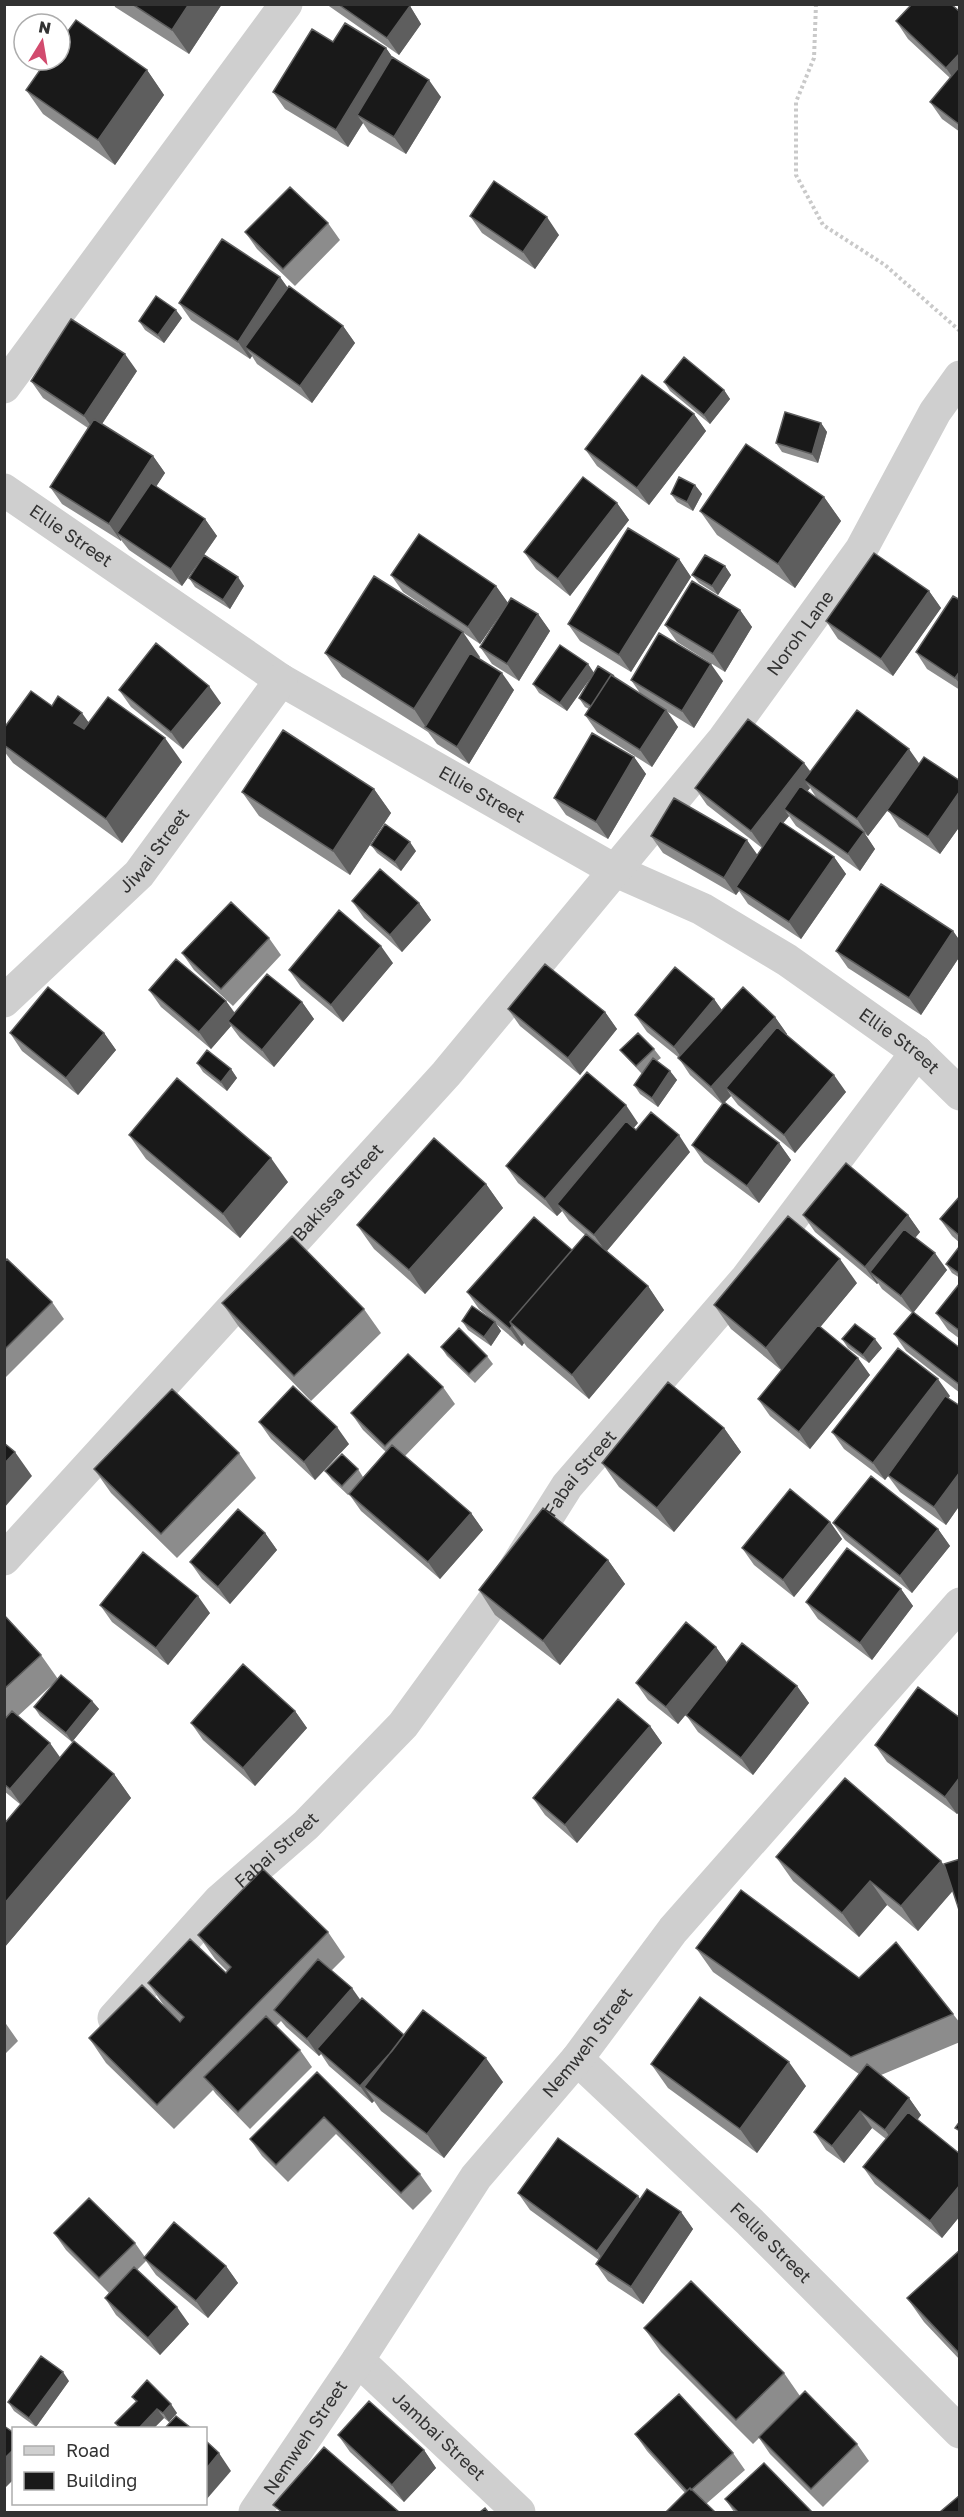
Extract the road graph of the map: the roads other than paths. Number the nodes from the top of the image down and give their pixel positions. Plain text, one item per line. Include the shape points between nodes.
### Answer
1 (286, 4) edge
2 (960, 377) edge
3 (4, 387) edge
4 (4, 490) edge
5 (281, 680) junction
6 (616, 872) junction
7 (4, 1001) edge
8 (917, 1052) junction
9 (960, 1094) edge
10 (4, 1559) edge
11 (960, 1604) edge
12 (114, 2019) edge
13 (577, 2059) junction
14 (358, 2360) junction
15 (960, 2432) edge
16 (255, 2512) edge
17 (519, 2512) edge

1 - 3 street
2 - 6 street, Noroh Lane via 935,412 861,550 724,739
4 - 5 street, Ellie Street
5 - 6 street, Ellie Street
5 - 7 street, Jiwai Street via 139,874
6 - 8 street, Ellie Street via 702,909 787,960
6 - 10 street, Bakissa Street via 446,1074
8 - 9 street, Ellie Street
8 - 12 street, Fabai Street via 747,1278 567,1486 502,1589 403,1725 306,1825 219,1901
11 - 13 street, Nemweh Street via 674,1930
13 - 14 street, Nemweh Street via 476,2177
13 - 15 street, Fellie Street via 750,2222
14 - 16 street, Nemweh Street
14 - 17 street, Jambai Street

